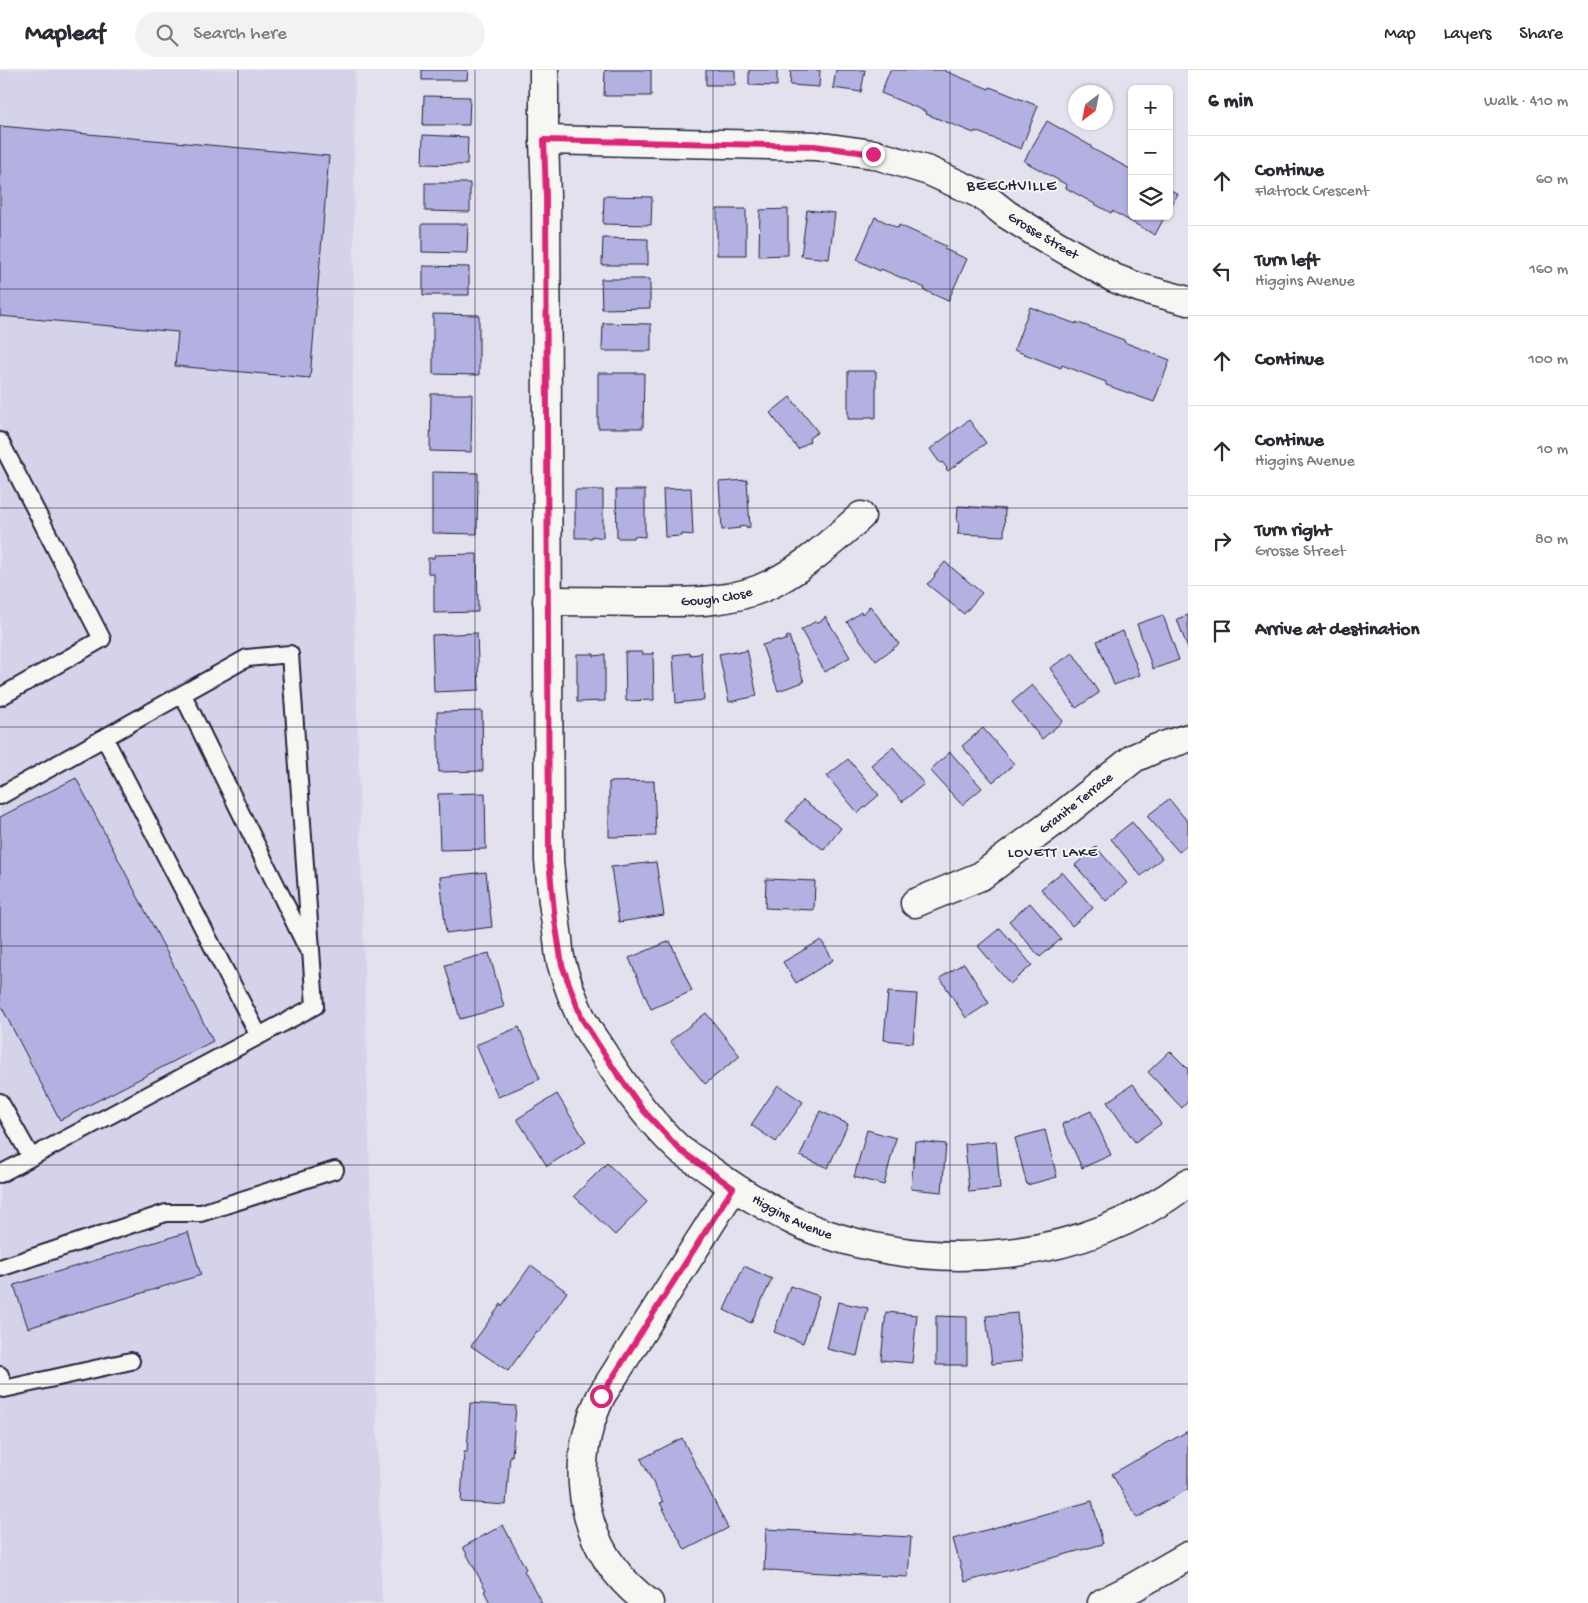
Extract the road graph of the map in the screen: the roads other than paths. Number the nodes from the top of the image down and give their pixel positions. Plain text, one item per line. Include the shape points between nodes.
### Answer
1 (544, 70) edge
2 (544, 140) junction
3 (1188, 301) edge
4 (0, 441) edge
5 (861, 516) dead end
6 (547, 601) junction
7 (182, 695) junction
8 (0, 697) edge
9 (1188, 738) edge
10 (105, 739) junction
11 (0, 796) edge
12 (916, 903) dead end
13 (311, 956) junction
14 (259, 1036) junction
15 (0, 1102) edge
16 (31, 1157) junction
17 (336, 1170) dead end
18 (0, 1174) edge
19 (733, 1188) junction
20 (1185, 1193) edge
21 (0, 1268) edge
22 (131, 1361) dead end
23 (0, 1375) edge
24 (1188, 1556) edge
25 (649, 1603) edge
26 (1102, 1603) edge

1 - 2 street
2 - 3 street, Grosse Street via 815,146 873,154 929,171 982,195 1006,214 1114,278
2 - 6 street, Higgins Avenue
4 - 8 lane via 102,639
5 - 6 street, Gough Close via 799,568 772,584 741,595 702,601
6 - 19 street, Higgins Avenue via 549,861 562,965 582,1019 643,1110 680,1150
7 - 10 lane
7 - 13 lane
7 - 13 lane via 247,658 290,654
9 - 12 street, Granite Terrace via 1134,758 981,876
10 - 11 lane
10 - 14 lane
13 - 14 lane via 315,1006
14 - 16 lane
15 - 16 lane
16 - 18 lane
17 - 21 lane via 201,1213 166,1212
19 - 20 street, Higgins Avenue via 821,1232 899,1252 956,1256 1014,1252 1070,1241
19 - 25 street via 601,1396 583,1448 582,1485 596,1539 616,1571
22 - 23 lane via 4,1389
24 - 26 street

